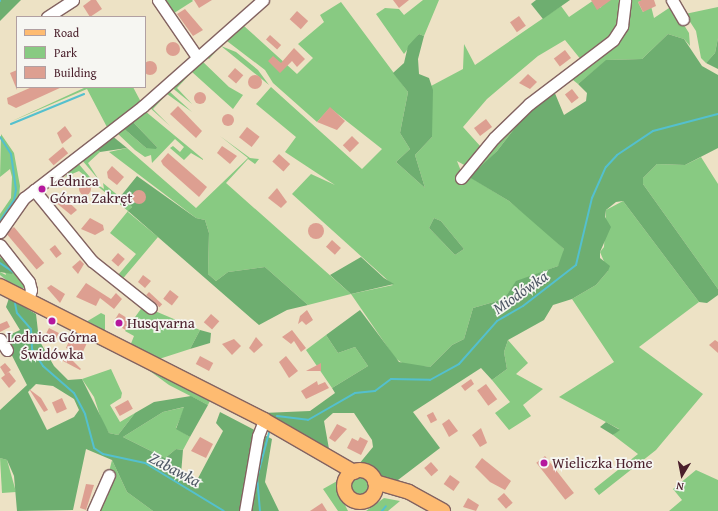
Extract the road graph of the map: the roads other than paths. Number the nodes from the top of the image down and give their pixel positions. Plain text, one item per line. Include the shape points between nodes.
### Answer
1 (72, 0) edge
2 (158, 0) edge
3 (263, 0) edge
4 (625, 0) edge
5 (672, 0) edge
6 (48, 16) edge
7 (683, 18) dead end
8 (198, 57) junction
9 (460, 178) dead end
10 (34, 190) junction
11 (0, 232) edge
12 (0, 245) edge
13 (0, 286) edge
14 (28, 300) junction
15 (152, 308) dead end
16 (0, 340) edge
17 (7, 350) dead end
18 (264, 420) junction
19 (109, 475) dead end
20 (350, 477) junction
21 (375, 482) junction
22 (366, 503) edge
23 (351, 504) edge
24 (430, 507) edge
25 (93, 511) edge
26 (245, 511) edge

1 - 6 street
2 - 8 street
3 - 8 street
4 - 9 street via 622,26 613,40 530,104 494,138
5 - 7 street
8 - 10 street via 143,106
10 - 11 street via 16,205
10 - 15 street via 92,261
12 - 14 street via 29,282 31,290
13 - 14 main road
14 - 18 main road
16 - 17 street
18 - 20 main road via 314,448
18 - 26 street via 258,436
19 - 25 street
20 - 21 main road via 369,473
20 - 23 main road
21 - 22 main road
21 - 24 main road via 409,492
22 - 23 main road
22 - 24 main road via 401,495

